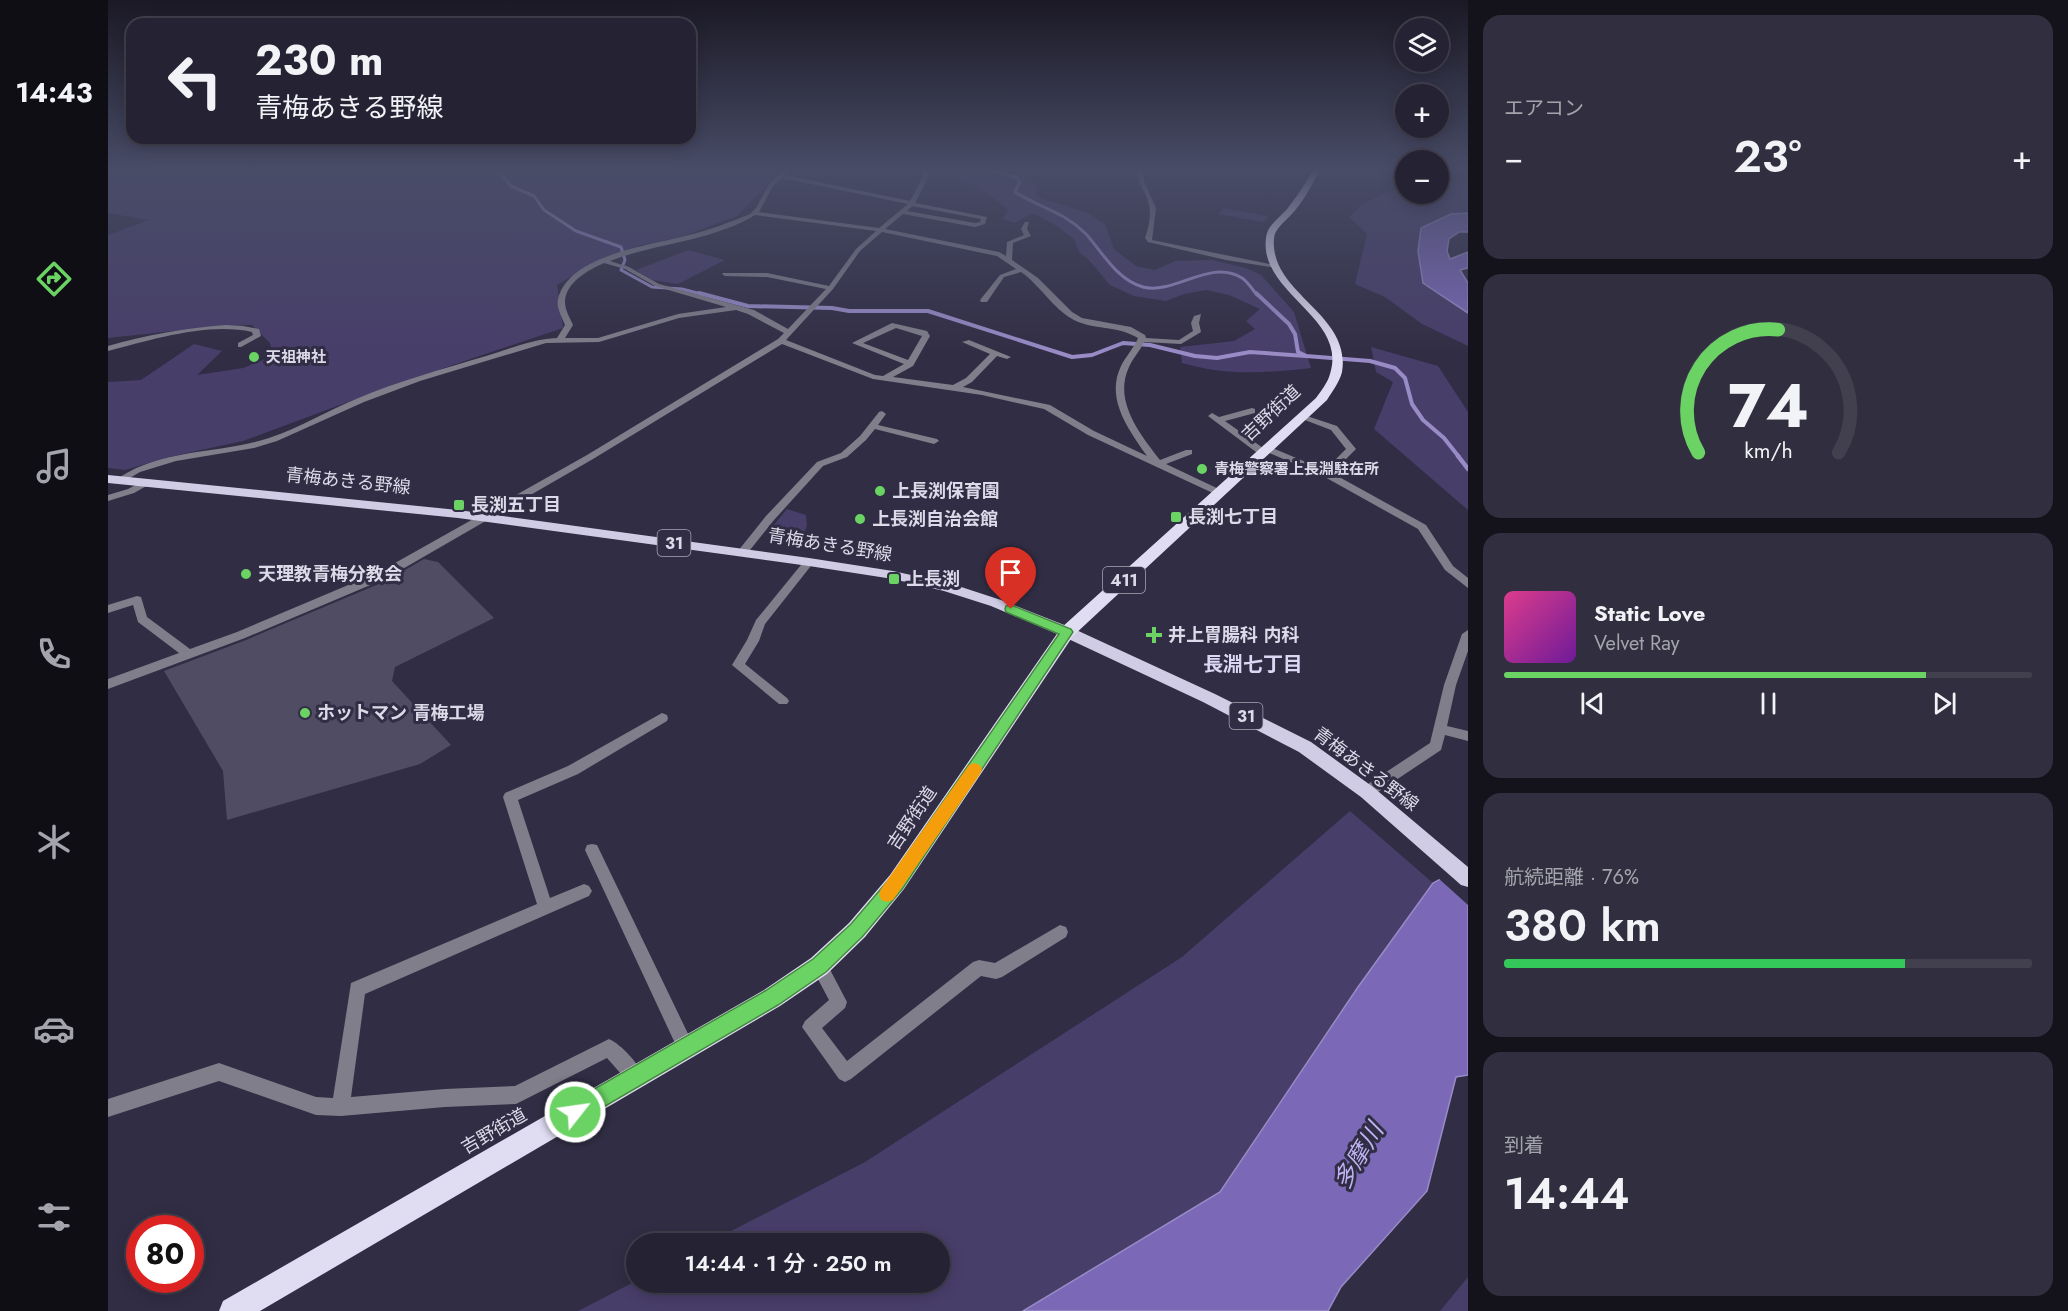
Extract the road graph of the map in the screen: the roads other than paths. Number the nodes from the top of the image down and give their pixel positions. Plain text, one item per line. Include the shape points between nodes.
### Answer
1 (706, 231) edge
2 (878, 231) edge
3 (885, 231) edge
4 (1025, 231) edge
5 (1150, 231) edge
6 (1273, 231) edge
7 (642, 248) junction
8 (1009, 260) junction
9 (604, 261) junction
10 (1276, 266) junction
11 (627, 267) junction
12 (1022, 269) junction
13 (725, 274) dead end
14 (831, 288) junction
15 (984, 300) dead end
16 (736, 308) junction
17 (1198, 316) dead end
18 (786, 337) junction
19 (560, 340) junction
20 (966, 342) dead end
21 (1141, 342) junction
22 (242, 345) dead end
23 (108, 349) edge
24 (995, 353) junction
25 (1007, 357) dead end
26 (910, 364) junction
27 (884, 379) junction
28 (954, 388) junction
29 (1252, 411) dead end
30 (882, 414) dead end
31 (1301, 417) junction
32 (873, 426) junction
33 (934, 441) dead end
34 (1265, 451) junction
35 (1189, 452) dead end
36 (1158, 464) junction
37 (1326, 474) junction
38 (108, 479) edge
39 (123, 479) junction
40 (147, 482) junction
41 (1220, 493) junction
42 (108, 498) edge
43 (482, 518) junction
44 (742, 553) junction
45 (809, 562) junction
46 (1468, 584) edge
47 (108, 609) edge
48 (1067, 632) junction
49 (1468, 634) edge
50 (190, 655) junction
51 (108, 684) edge
52 (783, 700) dead end
53 (662, 718) dead end
54 (1441, 729) junction
55 (1468, 736) edge
56 (1367, 792) junction
57 (592, 850) dead end
58 (1468, 879) edge
59 (584, 891) dead end
60 (546, 909) junction
61 (1060, 932) dead end
62 (819, 966) junction
63 (686, 1048) junction
64 (635, 1077) junction
65 (341, 1107) junction
66 (108, 1108) edge
67 (233, 1311) edge

1 - 7 street
2 - 14 street via 858,250
3 - 8 street via 987,250
4 - 8 street via 1028,236 1010,242
5 - 10 street via 1148,240
6 - 10 highway via 1270,248
7 - 9 street
7 - 11 street via 627,261
8 - 12 street
9 - 11 street
9 - 19 street via 579,275 567,288 562,302 569,325
10 - 31 highway, 吉野街道 / 411 via 1322,322 1336,348 1337,368 1327,392
11 - 16 street via 658,285
12 - 15 street via 1002,276
12 - 21 street via 1070,314 1080,320 1128,329 1142,337
13 - 14 street via 767,275
14 - 18 street
16 - 18 street via 751,312
16 - 19 street via 678,316 599,340
17 - 21 street via 1197,332 1181,342
18 - 27 street
18 - 43 street
19 - 39 street via 440,371 274,439 175,458 137,470
20 - 24 street
21 - 36 street via 1124,370 1120,384 1122,399 1125,416
22 - 23 street via 257,336 256,331 245,326 190,331
24 - 25 street
24 - 28 street via 969,380
26 - 26 street via 926,336 924,333 895,325 856,343
26 - 27 street
27 - 28 street
28 - 36 street via 1047,407 1091,433
29 - 34 street via 1215,418
30 - 32 street
31 - 34 highway, 吉野街道 / 411
31 - 37 street via 1334,428 1351,449
32 - 33 street
32 - 44 street via 844,455 820,464
34 - 37 street
34 - 41 highway, 吉野街道 / 411
35 - 36 street
36 - 41 street
37 - 46 street via 1422,527 1449,568
38 - 39 main road, 青梅あきる野線 / 31
39 - 40 main road, 青梅あきる野線 / 31
40 - 42 street
40 - 43 main road, 青梅あきる野線 / 31
41 - 48 highway, 吉野街道 / 411
43 - 44 main road, 青梅あきる野線 / 31
43 - 50 street via 383,575
44 - 45 main road, 青梅あきる野線 / 31
45 - 48 main road, 青梅あきる野線 / 31 via 947,587
45 - 52 street via 760,622 738,665
47 - 50 street via 137,600 142,619
48 - 56 main road, 青梅あきる野線 / 31 via 1263,724 1305,747
48 - 62 highway, 吉野街道 / 411 via 897,882 857,930
49 - 54 street via 1450,685
50 - 51 street
53 - 60 street via 573,770 510,797
54 - 55 street
54 - 56 street via 1436,746
56 - 58 main road, 青梅あきる野線 / 31
57 - 63 street
59 - 60 street
60 - 65 street via 357,988
61 - 62 street via 996,971 980,968 845,1073 811,1027 839,1002
62 - 63 highway, 吉野街道 / 411
63 - 64 highway, 吉野街道 / 411
64 - 65 street via 609,1048 516,1095
64 - 67 highway, 吉野街道 / 411
65 - 66 street via 316,1106 219,1072

